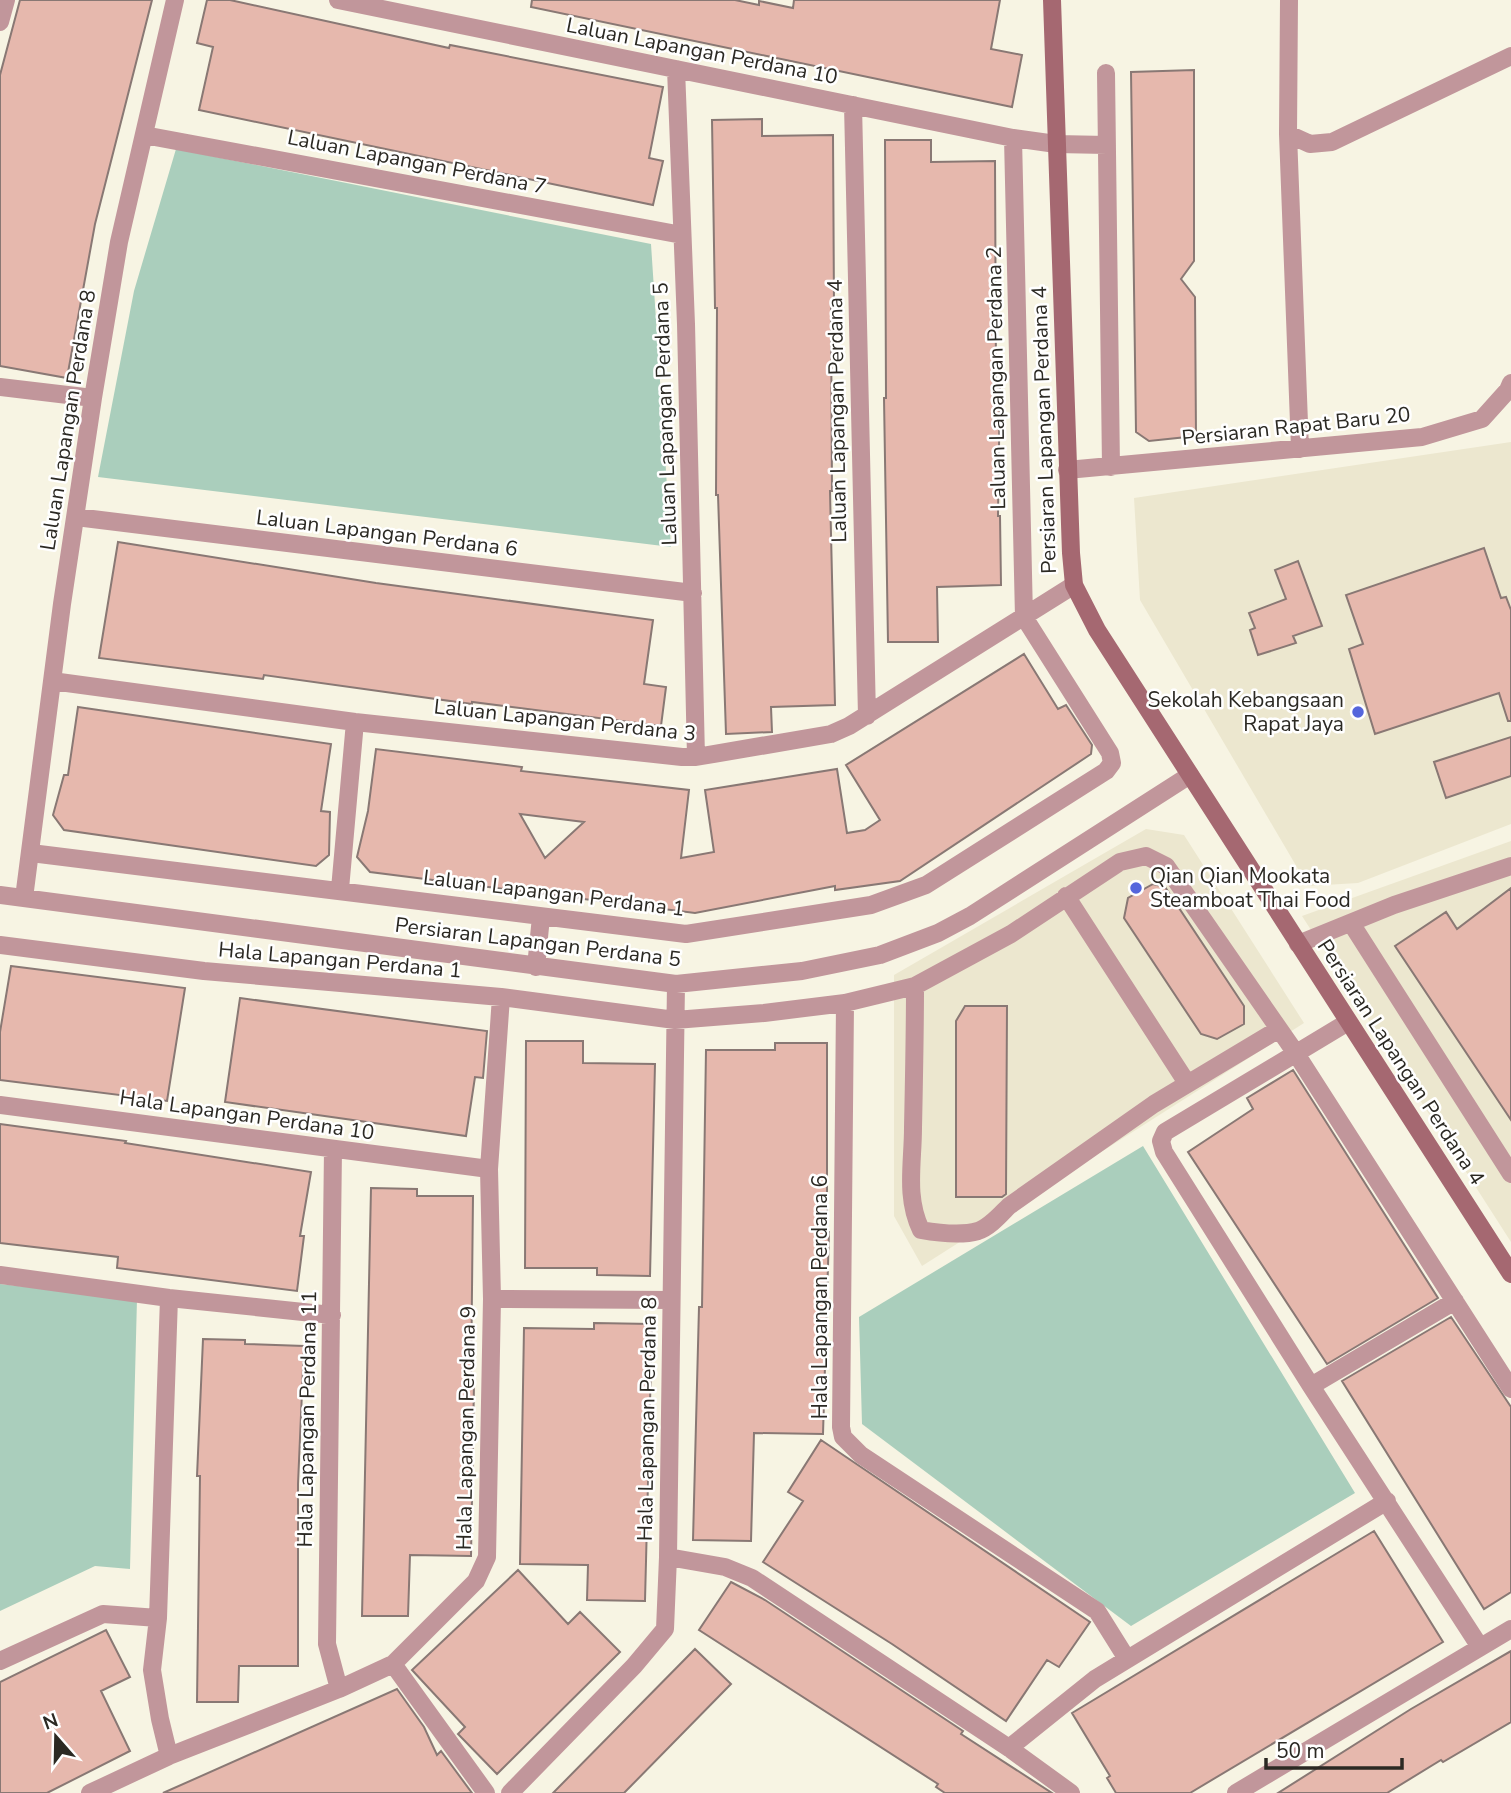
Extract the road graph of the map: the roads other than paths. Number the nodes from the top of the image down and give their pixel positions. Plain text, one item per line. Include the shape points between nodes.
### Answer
1 (6, 0) edge
2 (176, 0) edge
3 (338, 0) edge
4 (1052, 0) edge
5 (1289, 0) edge
6 (0, 22) edge
7 (1511, 55) edge
8 (676, 69) junction
9 (1106, 73) dead end
10 (853, 105) junction
11 (1289, 134) junction
12 (144, 135) junction
13 (1013, 138) junction
14 (1056, 144) junction
15 (1107, 145) junction
16 (682, 235) junction
17 (1511, 383) edge
18 (0, 387) edge
19 (93, 398) junction
20 (1300, 449) junction
21 (1111, 467) junction
22 (1067, 470) junction
23 (76, 517) junction
24 (1074, 585) junction
25 (692, 593) junction
26 (1024, 617) junction
27 (52, 681) junction
28 (867, 716) junction
29 (355, 722) junction
30 (696, 757) junction
31 (1190, 775) junction
32 (31, 853) junction
33 (1511, 866) edge
34 (340, 889) junction
35 (0, 895) edge
36 (1066, 896) junction
37 (24, 898) junction
38 (541, 917) junction
39 (1351, 923) junction
40 (1298, 944) junction
41 (0, 945) edge
42 (536, 967) junction
43 (677, 984) junction
44 (915, 986) junction
45 (501, 997) junction
46 (845, 1003) junction
47 (675, 1020) junction
48 (1348, 1022) junction
49 (1279, 1029) junction
50 (1295, 1052) junction
51 (1187, 1083) junction
52 (0, 1105) edge
53 (333, 1149) junction
54 (489, 1169) junction
55 (1511, 1174) edge
56 (0, 1275) edge
57 (1511, 1275) edge
58 (169, 1298) junction
59 (492, 1299) junction
60 (671, 1300) junction
61 (1455, 1301) junction
62 (332, 1315) junction
63 (1311, 1386) junction
64 (1511, 1389) edge
65 (1387, 1501) junction
66 (668, 1557) junction
67 (158, 1618) junction
68 (1511, 1629) edge
69 (1480, 1647) junction
70 (1127, 1659) junction
71 (0, 1661) edge
72 (393, 1664) junction
73 (339, 1689) junction
74 (1009, 1748) junction
75 (169, 1756) junction
76 (90, 1793) edge
77 (486, 1793) edge
78 (510, 1793) edge
79 (1071, 1793) edge
80 (1236, 1793) edge

1 - 6 street
2 - 12 street, Laluan Lapangan Perdana 8
3 - 8 street, Laluan Lapangan Perdana 10
4 - 14 street, Persiaran Lapangan Perdana 4
5 - 11 street
7 - 11 street via 1332,142 1310,144
8 - 10 street, Laluan Lapangan Perdana 10
8 - 16 street, Laluan Lapangan Perdana 5
9 - 15 street
10 - 13 street, Laluan Lapangan Perdana 10
10 - 28 street, Laluan Lapangan Perdana 4
11 - 20 street
12 - 16 street, Laluan Lapangan Perdana 7
12 - 19 street, Laluan Lapangan Perdana 8 via 119,242
13 - 14 street, Laluan Lapangan Perdana 10
13 - 26 street, Laluan Lapangan Perdana 2
14 - 15 street, Laluan Lapangan Perdana 10
14 - 22 street, Persiaran Lapangan Perdana 4
15 - 21 street
16 - 25 street, Laluan Lapangan Perdana 5
17 - 20 street, Persiaran Rapat Baru 20 via 1482,419 1422,437
18 - 19 street
19 - 23 street, Laluan Lapangan Perdana 8
20 - 21 street, Persiaran Rapat Baru 20
21 - 22 street, Persiaran Rapat Baru 20
22 - 24 street, Persiaran Lapangan Perdana 4
23 - 25 street, Laluan Lapangan Perdana 6
23 - 27 street, Laluan Lapangan Perdana 8
24 - 26 street, Laluan Lapangan Perdana 3
24 - 31 street, Persiaran Lapangan Perdana 4 via 1097,630
25 - 30 street, Laluan Lapangan Perdana 5
26 - 28 street, Laluan Lapangan Perdana 3
26 - 38 street, Laluan Lapangan Perdana 1 via 1075,693 1112,763 926,885 871,905 686,934
27 - 29 street, Laluan Lapangan Perdana 3
27 - 32 street, Laluan Lapangan Perdana 8
28 - 30 street, Laluan Lapangan Perdana 3 via 831,734
29 - 30 street, Laluan Lapangan Perdana 3
29 - 34 street
31 - 40 street, Persiaran Lapangan Perdana 4
31 - 43 street, Persiaran Lapangan Perdana 5 via 938,933 880,955 802,971
32 - 34 street, Laluan Lapangan Perdana 1
32 - 37 street, Laluan Lapangan Perdana 8
33 - 39 street
34 - 38 street, Laluan Lapangan Perdana 1
35 - 37 street, Persiaran Lapangan Perdana 5
36 - 44 street, Hala Lapangan Perdana 1 via 1011,934
36 - 49 street, Hala Lapangan Perdana 1 via 1120,862 1146,856 1166,866
36 - 51 street
37 - 42 street, Persiaran Lapangan Perdana 5
38 - 42 street
39 - 40 street
39 - 55 street
40 - 48 street, Persiaran Lapangan Perdana 4
41 - 45 street, Hala Lapangan Perdana 1 via 204,971
42 - 43 street, Persiaran Lapangan Perdana 5
43 - 47 street, Hala Lapangan Perdana 8
44 - 46 street, Hala Lapangan Perdana 1
44 - 51 street via 910,1189 921,1230 978,1231
45 - 47 street, Hala Lapangan Perdana 1
45 - 54 street, Hala Lapangan Perdana 9
46 - 47 street, Hala Lapangan Perdana 1
46 - 70 street, Hala Lapangan Perdana 6 via 843,1437 861,1455 1097,1611
47 - 60 street, Hala Lapangan Perdana 8
48 - 50 street
48 - 57 street, Persiaran Lapangan Perdana 4
49 - 50 street, Hala Lapangan Perdana 1
49 - 51 street
50 - 61 street, Hala Lapangan Perdana 1
50 - 63 street via 1165,1132 1161,1141
52 - 53 street, Hala Lapangan Perdana 10
53 - 54 street, Hala Lapangan Perdana 10
53 - 62 street, Hala Lapangan Perdana 11
54 - 59 street, Hala Lapangan Perdana 9
56 - 58 street
58 - 62 street
58 - 67 street
59 - 60 street
59 - 72 street, Hala Lapangan Perdana 9 via 487,1557 476,1581
60 - 66 street, Hala Lapangan Perdana 8
61 - 63 street
61 - 64 street, Hala Lapangan Perdana 1
62 - 73 street, Hala Lapangan Perdana 11 via 327,1644
63 - 65 street
65 - 69 street
65 - 70 street
66 - 74 street via 724,1567 752,1578
66 - 78 street, Hala Lapangan Perdana 8 via 665,1629
67 - 71 street via 103,1614
67 - 75 street via 152,1670
68 - 69 street
69 - 80 street
70 - 74 street via 1072,1696
72 - 73 street, Hala Lapangan Perdana 9
72 - 77 street
73 - 75 street, Hala Lapangan Perdana 9
74 - 79 street
75 - 76 street, Hala Lapangan Perdana 9

